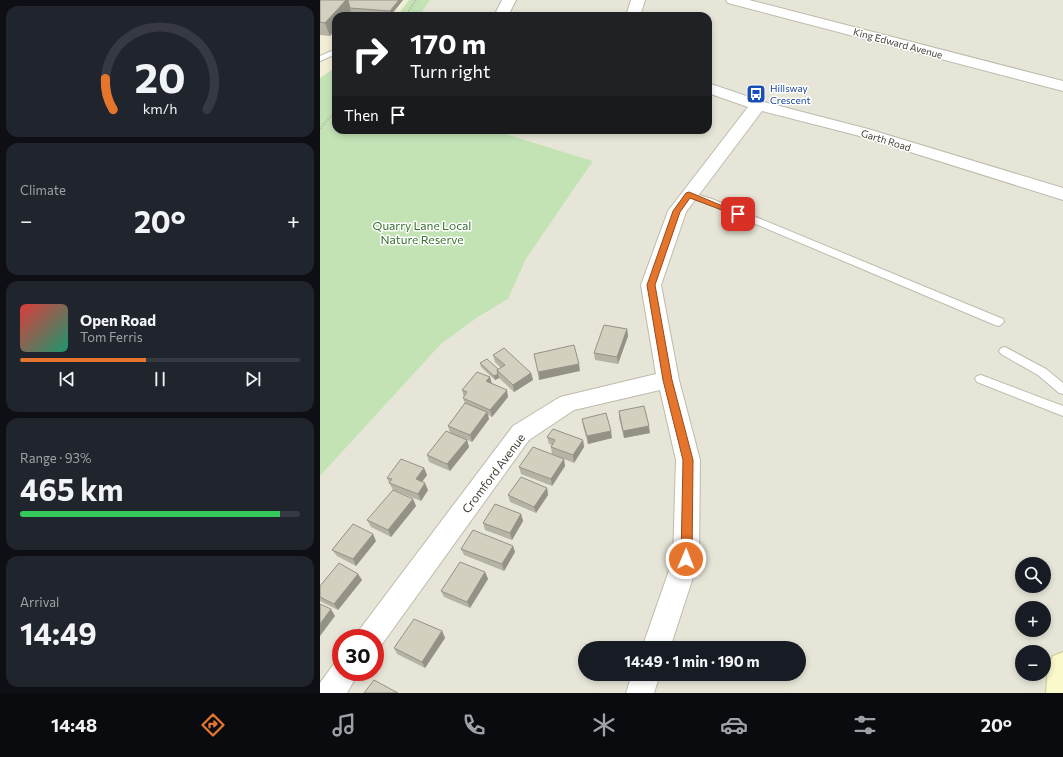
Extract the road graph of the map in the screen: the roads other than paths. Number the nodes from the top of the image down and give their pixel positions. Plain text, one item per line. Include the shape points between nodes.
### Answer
1 (509, 0) edge
2 (638, 0) edge
3 (733, 0) edge
4 (503, 12) edge
5 (634, 12) edge
6 (332, 53) edge
7 (320, 59) edge
8 (1063, 86) edge
9 (712, 89) edge
10 (758, 105) junction
11 (1063, 194) edge
12 (689, 195) junction
13 (999, 322) dead end
14 (1005, 351) dead end
15 (981, 379) dead end
16 (668, 380) junction
17 (1063, 390) edge
18 (1063, 411) edge
19 (377, 629) edge
20 (658, 641) edge
21 (1063, 666) edge
22 (339, 681) edge
23 (644, 681) edge
24 (330, 693) edge
25 (640, 693) edge
26 (1061, 693) edge

1 - 4 street
2 - 5 street
3 - 8 street, King Edward Avenue
6 - 7 lane
9 - 10 street, Garth Road
10 - 11 street, Garth Road via 862,132
10 - 12 street
12 - 13 lane via 709,201
12 - 16 street via 677,211 651,285
14 - 17 lane via 1042,372
15 - 18 lane
16 - 19 street, Cromford Avenue via 568,403 521,433
16 - 20 street via 688,460 686,559
21 - 26 street
22 - 24 street
23 - 25 street

